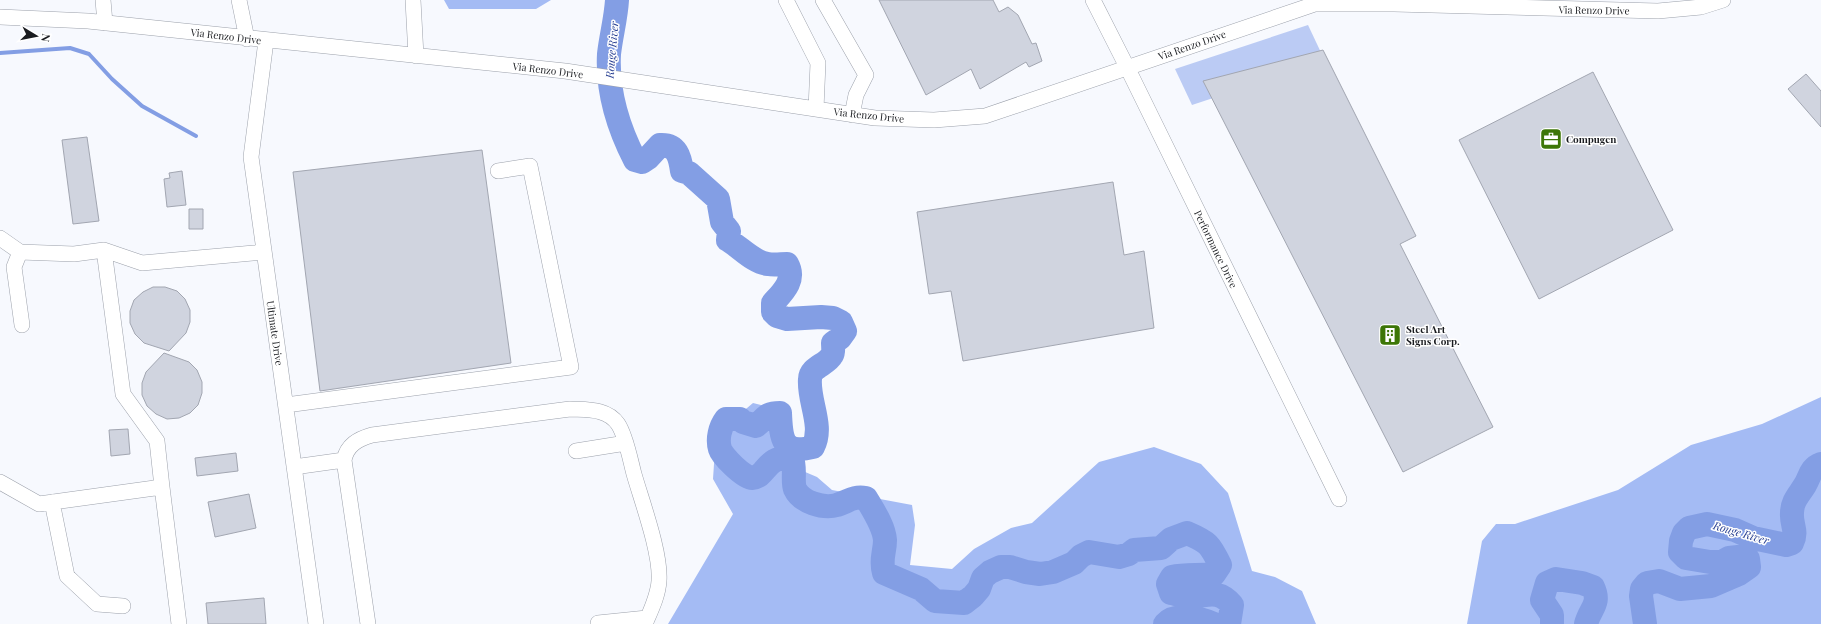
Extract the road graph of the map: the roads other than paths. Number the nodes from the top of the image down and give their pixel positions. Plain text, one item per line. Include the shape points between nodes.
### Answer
1 (102, 0) edge
2 (239, 0) edge
3 (413, 0) edge
4 (786, 0) edge
5 (823, 0) edge
6 (1093, 0) edge
7 (1723, 0) edge
8 (0, 17) edge
9 (105, 23) junction
10 (247, 39) junction
11 (266, 41) junction
12 (416, 56) junction
13 (1127, 67) junction
14 (816, 109) junction
15 (852, 115) junction
16 (498, 171) dead end
17 (0, 238) edge
18 (104, 250) junction
19 (20, 252) junction
20 (264, 252) junction
21 (22, 324) dead end
22 (286, 405) junction
23 (626, 443) junction
24 (576, 451) dead end
25 (344, 460) junction
26 (294, 467) junction
27 (0, 482) edge
28 (162, 487) junction
29 (1339, 499) dead end
30 (52, 502) junction
31 (123, 606) dead end
32 (646, 621) edge
33 (598, 622) dead end
34 (179, 624) edge
35 (316, 624) edge
36 (368, 624) edge

1 - 9 street
2 - 10 street
3 - 12 street
4 - 14 street via 818,63
5 - 15 street via 866,75 856,95
6 - 13 street, Performance Drive
7 - 13 street, Via Renzo Drive via 1701,7 1658,11 1315,4
8 - 9 street, Via Renzo Drive
9 - 10 street, Via Renzo Drive
10 - 11 street, Via Renzo Drive
11 - 12 street, Via Renzo Drive
11 - 20 street, Ultimate Drive via 251,157
12 - 14 street, Via Renzo Drive via 565,71
13 - 15 street, Via Renzo Drive via 985,116 934,120
13 - 29 street, Performance Drive
14 - 15 street, Via Renzo Drive
16 - 22 street via 530,166 571,368
17 - 19 street
18 - 19 street via 74,254
18 - 20 street via 142,263
18 - 28 street via 123,394 157,441
19 - 21 street via 14,267
20 - 22 street, Ultimate Drive
22 - 26 street, Ultimate Drive
23 - 24 street
23 - 25 street via 618,424 610,416 596,411 570,409 372,435 352,444
23 - 32 street via 655,551 659,580
25 - 26 street
25 - 36 street
26 - 35 street, Ultimate Drive
27 - 30 street via 39,504
28 - 30 street
28 - 34 street
30 - 31 street via 67,576 96,604
32 - 33 street

